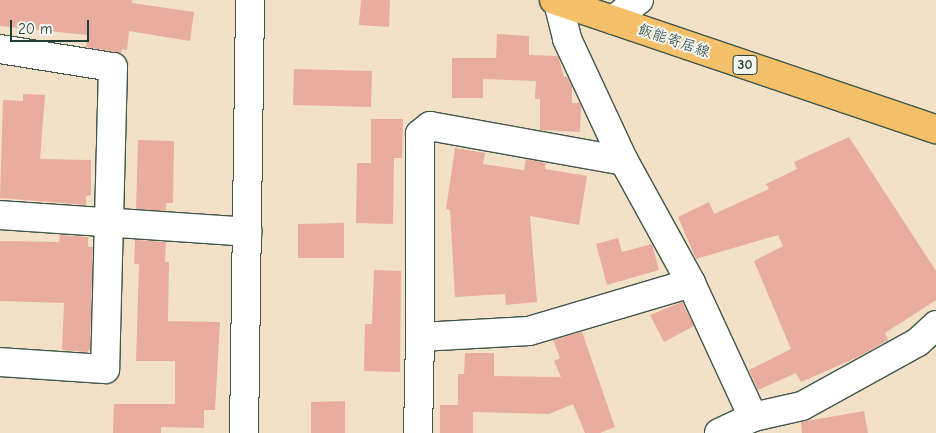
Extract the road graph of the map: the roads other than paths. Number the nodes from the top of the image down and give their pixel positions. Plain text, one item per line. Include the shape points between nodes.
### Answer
1 (250, 0) edge
2 (639, 0) edge
3 (556, 1) edge
4 (613, 20) junction
5 (0, 49) edge
6 (936, 129) edge
7 (624, 161) junction
8 (0, 215) edge
9 (108, 224) junction
10 (247, 232) junction
11 (691, 283) junction
12 (936, 325) edge
13 (420, 337) junction
14 (0, 362) edge
15 (753, 417) junction
16 (244, 433) edge
17 (418, 433) edge
18 (719, 433) edge

1 - 10 street
2 - 4 street
3 - 4 main road, 飯能寄居線 / 30
3 - 7 street via 567,39
4 - 6 main road, 飯能寄居線 / 30
5 - 9 street via 113,67
7 - 11 street
7 - 13 street via 430,126 420,134
8 - 9 street
9 - 10 street
9 - 14 street via 105,369
10 - 16 street
11 - 13 street via 529,331
11 - 15 street
12 - 15 street via 918,342 802,406
13 - 17 street
15 - 18 street

